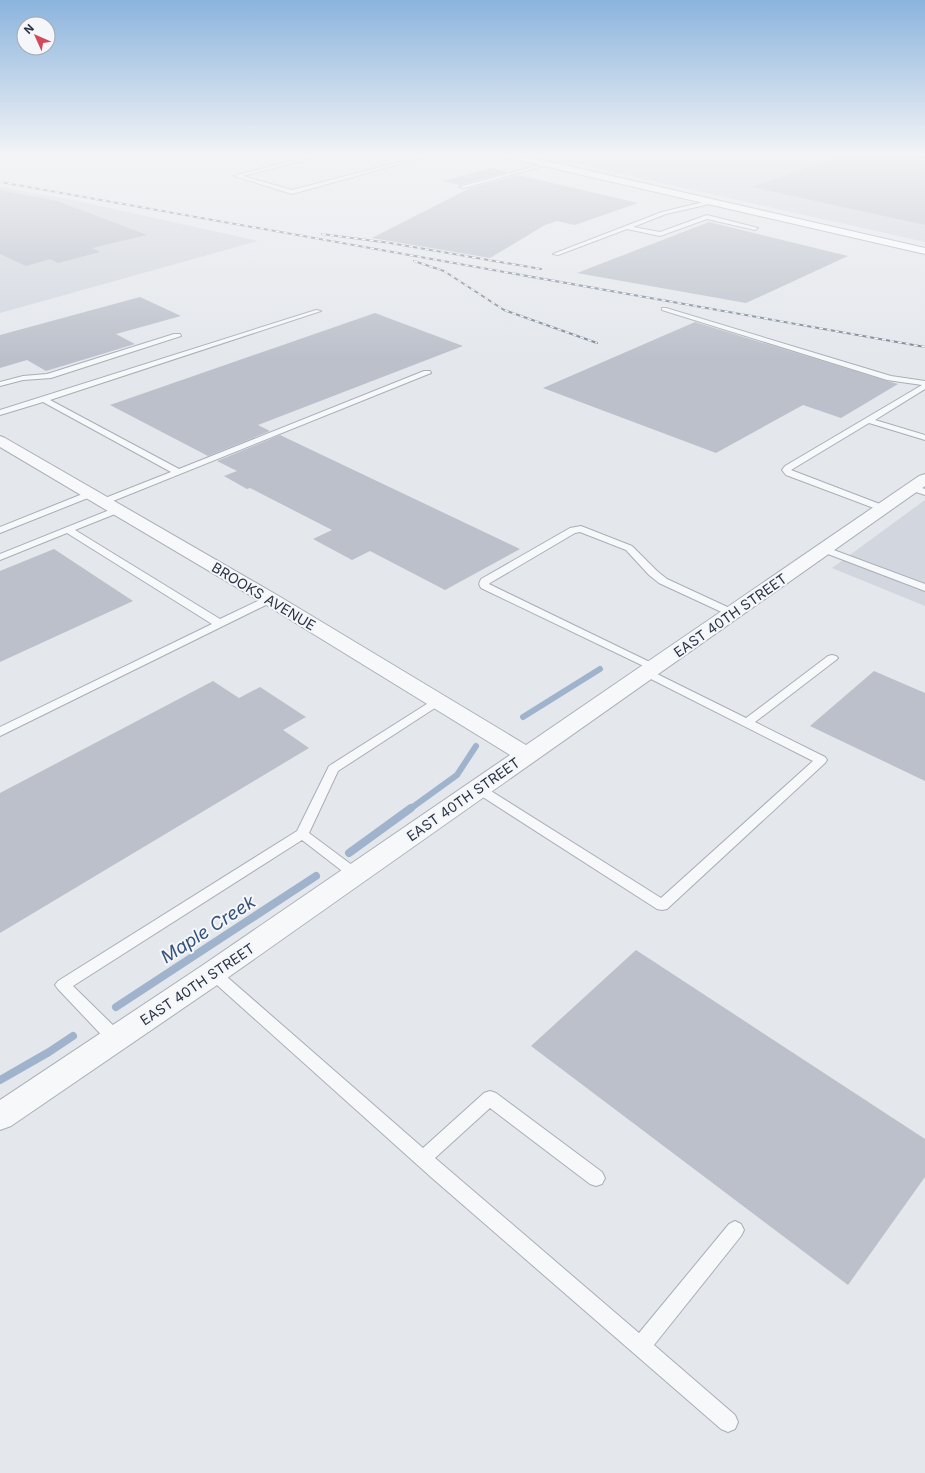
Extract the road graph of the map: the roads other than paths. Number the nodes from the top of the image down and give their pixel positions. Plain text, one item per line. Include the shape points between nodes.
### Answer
1 (639, 222) edge
2 (694, 222) edge
3 (728, 222) edge
4 (798, 222) edge
5 (626, 227) junction
6 (755, 228) dead end
7 (925, 251) edge
8 (556, 254) dead end
9 (664, 309) dead end
10 (318, 311) dead end
11 (177, 336) dead end
12 (427, 372) dead end
13 (0, 384) edge
14 (925, 384) edge
15 (43, 400) junction
16 (0, 413) edge
17 (868, 420) junction
18 (925, 438) edge
19 (0, 441) edge
20 (178, 472) junction
21 (921, 486) edge
22 (104, 502) junction
23 (882, 508) junction
24 (0, 530) edge
25 (68, 530) junction
26 (823, 549) junction
27 (0, 557) edge
28 (925, 588) edge
29 (270, 599) junction
30 (732, 613) junction
31 (220, 624) junction
32 (832, 658) dead end
33 (650, 671) junction
34 (437, 702) junction
35 (747, 723) junction
36 (0, 732) edge
37 (526, 755) junction
38 (479, 789) junction
39 (302, 834) junction
40 (355, 874) junction
41 (213, 973) junction
42 (116, 1039) junction
43 (0, 1117) edge
44 (423, 1158) junction
45 (596, 1178) dead end
46 (735, 1230) dead end
47 (641, 1346) junction
48 (728, 1422) dead end

1 - 5 lane
2 - 5 lane via 660,234
3 - 6 lane
4 - 7 main road
5 - 8 lane
9 - 14 lane via 890,378
10 - 15 lane
11 - 13 lane via 48,376 23,378
12 - 20 lane
14 - 17 lane
15 - 16 lane
15 - 20 lane
17 - 18 lane
17 - 23 lane via 786,470
19 - 22 street, BROOKS AVENUE
20 - 22 lane
21 - 23 street, EAST 40TH STREET
22 - 24 lane
22 - 25 lane
22 - 29 street, BROOKS AVENUE
23 - 26 street, EAST 40TH STREET
25 - 27 lane
25 - 31 lane
26 - 28 lane
26 - 30 street, EAST 40TH STREET
29 - 31 lane
29 - 34 street, BROOKS AVENUE
30 - 33 street, EAST 40TH STREET
30 - 33 lane via 663,581 629,548 581,530 573,530 485,581 484,584 492,590
31 - 36 lane
32 - 35 lane
33 - 35 lane
33 - 37 street, EAST 40TH STREET
34 - 37 street, BROOKS AVENUE
34 - 39 lane via 333,769
35 - 38 lane via 821,760 662,905
37 - 38 street, EAST 40TH STREET
38 - 40 street, EAST 40TH STREET
39 - 40 lane
39 - 42 lane via 63,985
40 - 41 street, EAST 40TH STREET
41 - 42 street, EAST 40TH STREET
41 - 44 lane
42 - 43 street, EAST 40TH STREET
44 - 45 lane via 490,1098
44 - 47 lane
46 - 47 lane
47 - 48 lane

